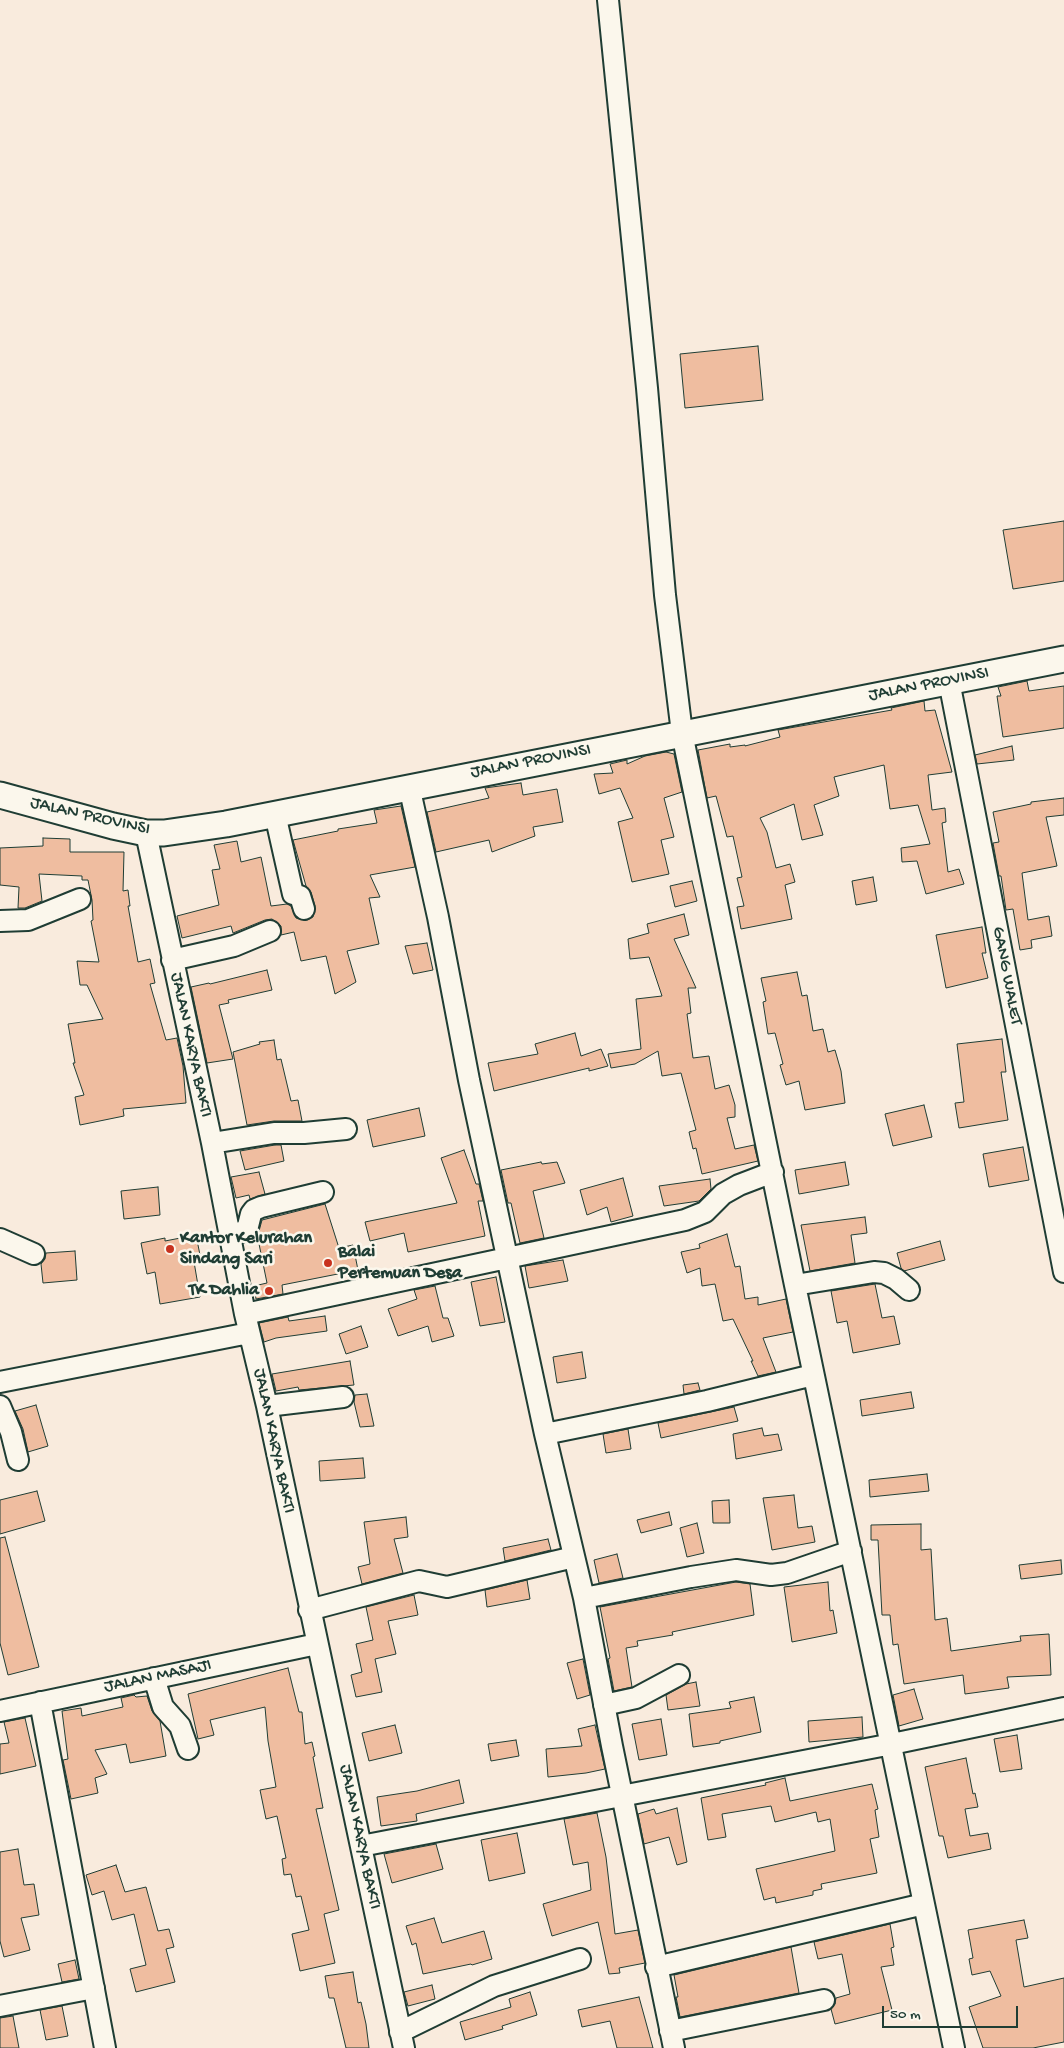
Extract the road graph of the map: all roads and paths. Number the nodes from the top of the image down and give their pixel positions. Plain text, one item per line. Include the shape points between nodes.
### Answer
1 (608, 0) edge
2 (1064, 659) edge
3 (949, 681) junction
4 (682, 733) junction
5 (409, 786) junction
6 (0, 795) edge
7 (275, 814) junction
8 (146, 833) junction
9 (80, 899) dead end
10 (304, 909) dead end
11 (0, 921) edge
12 (270, 931) dead end
13 (172, 960) junction
14 (346, 1129) dead end
15 (212, 1143) junction
16 (773, 1172) junction
17 (323, 1192) dead end
18 (229, 1236) junction
19 (0, 1239) edge
20 (34, 1254) dead end
21 (508, 1258) junction
22 (1064, 1272) edge
23 (795, 1285) junction
24 (909, 1290) dead end
25 (247, 1323) junction
26 (814, 1375) junction
27 (0, 1382) edge
28 (343, 1397) dead end
29 (0, 1406) edge
30 (267, 1406) junction
31 (545, 1434) junction
32 (18, 1460) dead end
33 (851, 1551) junction
34 (574, 1557) junction
35 (584, 1598) junction
36 (309, 1610) junction
37 (317, 1644) junction
38 (679, 1675) dead end
39 (154, 1678) junction
40 (40, 1702) junction
41 (604, 1705) junction
42 (1064, 1708) edge
43 (0, 1711) edge
44 (892, 1744) junction
45 (188, 1749) dead end
46 (622, 1794) junction
47 (361, 1846) junction
48 (924, 1904) junction
49 (580, 1959) dead end
50 (656, 1967) junction
51 (94, 1988) junction
52 (824, 2000) dead end
53 (0, 2006) edge
54 (672, 2039) edge
55 (402, 2040) edge
56 (105, 2048) edge
57 (954, 2048) edge

1 - 4 street via 665,596
2 - 3 main road, JALAN PROVINSI
3 - 4 main road, JALAN PROVINSI
3 - 22 street, GANG WALET
4 - 5 main road, JALAN PROVINSI
4 - 16 street
5 - 7 main road, JALAN PROVINSI
5 - 21 street
6 - 8 main road, JALAN PROVINSI
7 - 8 main road, JALAN PROVINSI via 180,831
7 - 10 street via 294,894 300,896
8 - 13 street, JALAN KARYA BAKTI
9 - 11 street via 28,920
12 - 13 street via 234,946
13 - 15 street, JALAN KARYA BAKTI
14 - 15 street via 274,1133
15 - 18 street, JALAN KARYA BAKTI
16 - 21 street via 739,1185 723,1194 705,1212 690,1218
16 - 23 street
17 - 18 street via 254,1210 246,1230
18 - 25 street, JALAN KARYA BAKTI
19 - 20 street
21 - 25 street
21 - 31 street
23 - 24 street via 874,1272 896,1279
23 - 26 street
25 - 27 street
25 - 30 street, JALAN KARYA BAKTI
26 - 31 street via 708,1401
26 - 33 street
28 - 30 street
29 - 32 street
30 - 36 street, JALAN KARYA BAKTI
31 - 34 street
33 - 35 street via 787,1573 771,1575 736,1570
33 - 44 street
34 - 35 street
34 - 36 street via 446,1587 419,1582
35 - 41 street
36 - 37 street, JALAN KARYA BAKTI
37 - 39 street, JALAN MASAJI
37 - 47 street, JALAN KARYA BAKTI
38 - 41 street via 636,1698
39 - 40 street, JALAN MASAJI
39 - 45 street via 163,1707 180,1726
40 - 43 street, JALAN MASAJI
40 - 51 street
41 - 46 street
42 - 44 street
44 - 46 street
44 - 48 street
46 - 47 street
46 - 50 street
47 - 55 street, JALAN KARYA BAKTI
48 - 50 street
48 - 57 street
49 - 55 street via 494,1986
50 - 54 street
51 - 53 street
51 - 56 street
52 - 54 street

